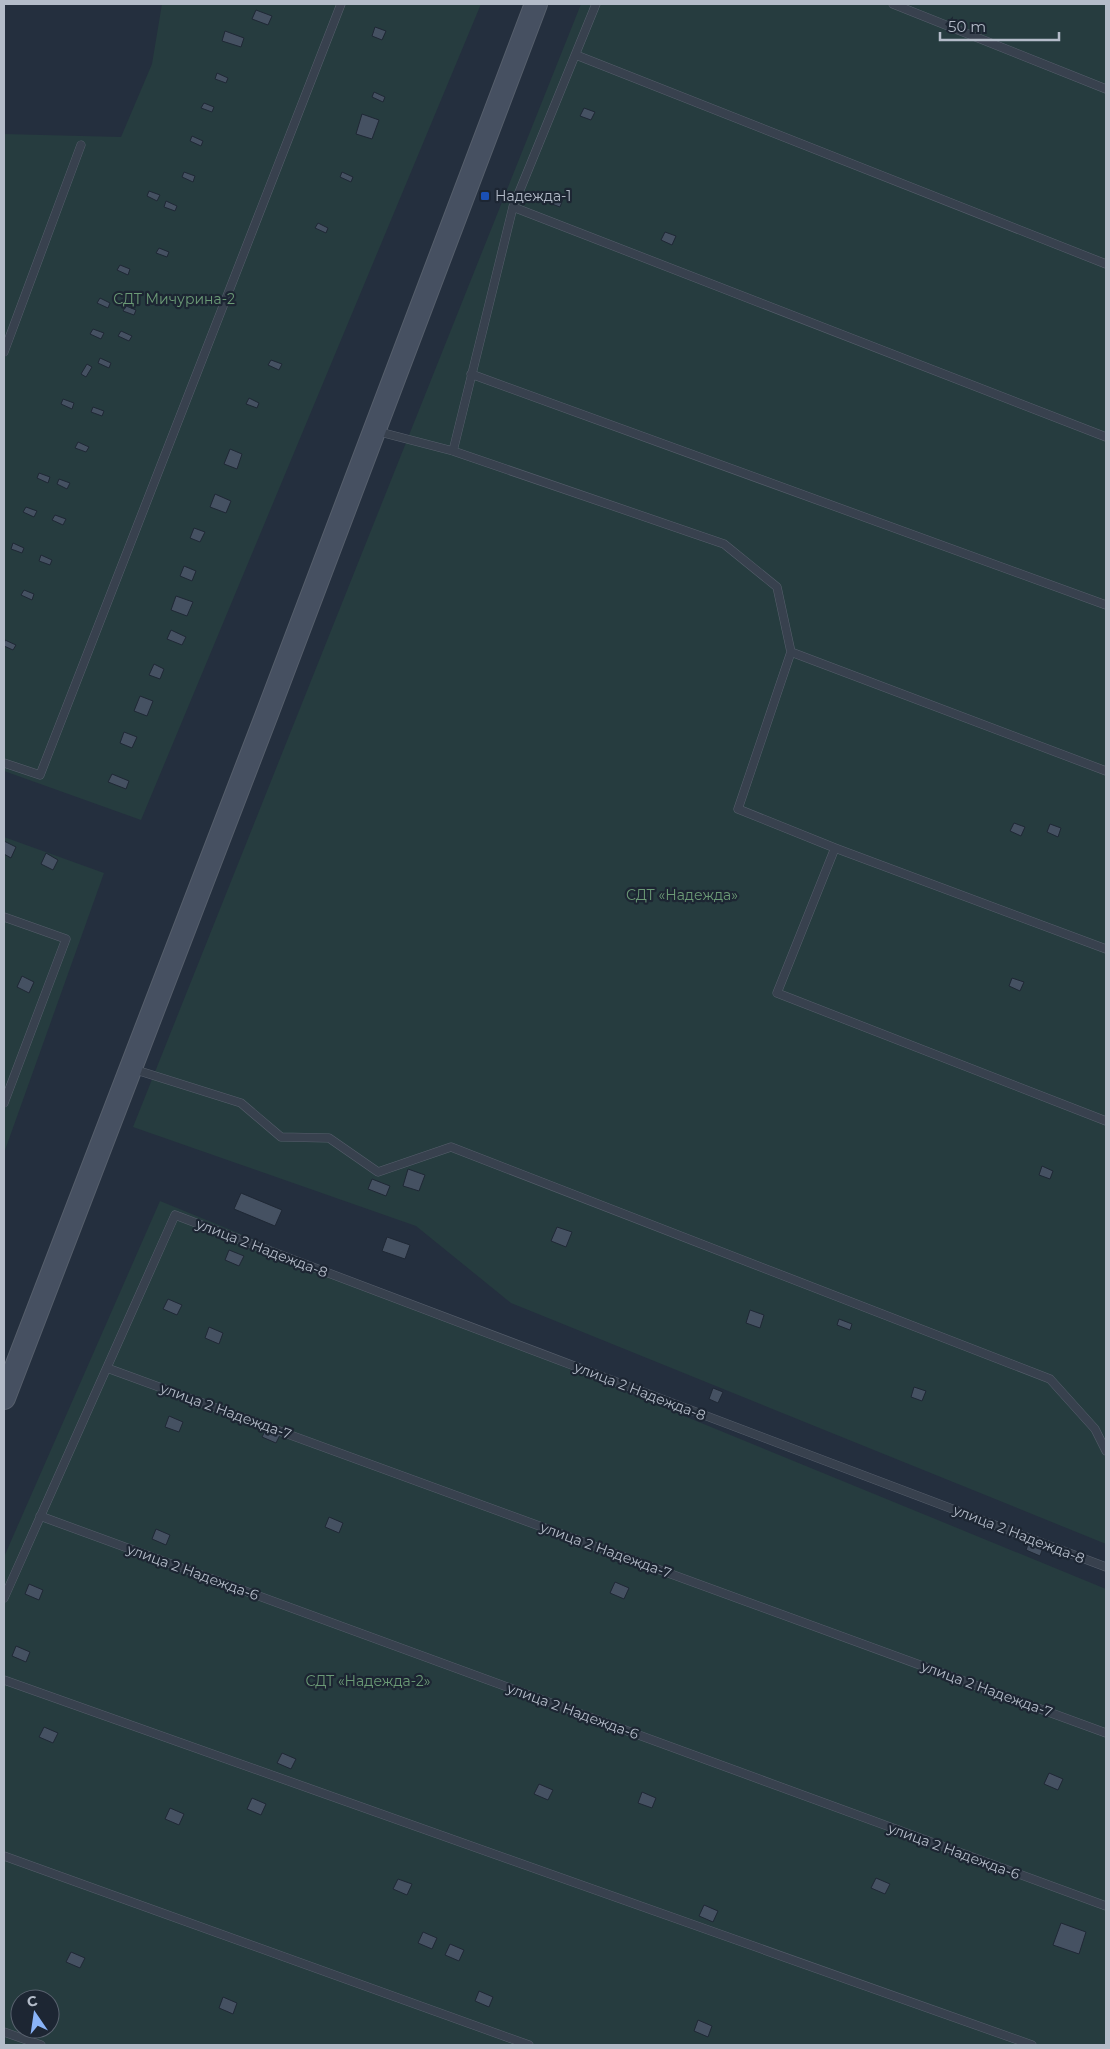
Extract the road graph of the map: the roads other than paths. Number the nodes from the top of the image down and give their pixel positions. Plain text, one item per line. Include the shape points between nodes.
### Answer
1 (341, 4) edge
2 (536, 4) edge
3 (596, 4) edge
4 (893, 4) edge
5 (576, 55) junction
6 (1106, 88) edge
7 (82, 145) dead end
8 (513, 207) junction
9 (1106, 264) edge
10 (4, 352) edge
11 (471, 374) junction
12 (374, 431) junction
13 (1106, 436) edge
14 (453, 452) junction
15 (1106, 605) edge
16 (791, 652) junction
17 (4, 762) edge
18 (1106, 771) edge
19 (835, 848) junction
20 (4, 916) edge
21 (1106, 949) edge
22 (131, 1068) junction
23 (8, 1081) edge
24 (4, 1102) edge
25 (1106, 1121) edge
26 (107, 1368) junction
27 (4, 1398) edge
28 (1106, 1451) edge
29 (40, 1516) junction
30 (1106, 1567) edge
31 (4, 1598) edge
32 (4, 1680) edge
33 (1106, 1733) edge
34 (4, 1856) edge
35 (1106, 1906) edge
36 (4, 2032) edge
37 (41, 2045) edge
38 (529, 2045) edge
39 (1032, 2045) edge

1 - 17 lane via 40,775
2 - 12 street
3 - 5 lane
4 - 6 lane
5 - 8 lane
5 - 9 lane
7 - 10 lane
8 - 11 lane
8 - 13 lane
11 - 14 lane
11 - 15 lane
12 - 14 lane
12 - 22 street
14 - 16 lane via 724,544 777,587
16 - 18 lane
16 - 19 lane via 738,809
19 - 21 lane
19 - 25 lane via 777,993
20 - 23 lane via 66,939
22 - 27 street
22 - 28 lane via 241,1103 281,1137 329,1138 378,1172 451,1147 1050,1379 1095,1429
23 - 24 lane
26 - 29 lane
26 - 30 lane, улица 2 Надежда-8 via 175,1215
26 - 33 lane, улица 2 Надежда-7
29 - 31 lane
29 - 35 lane, улица 2 Надежда-6
32 - 39 lane
34 - 38 lane
36 - 37 lane

